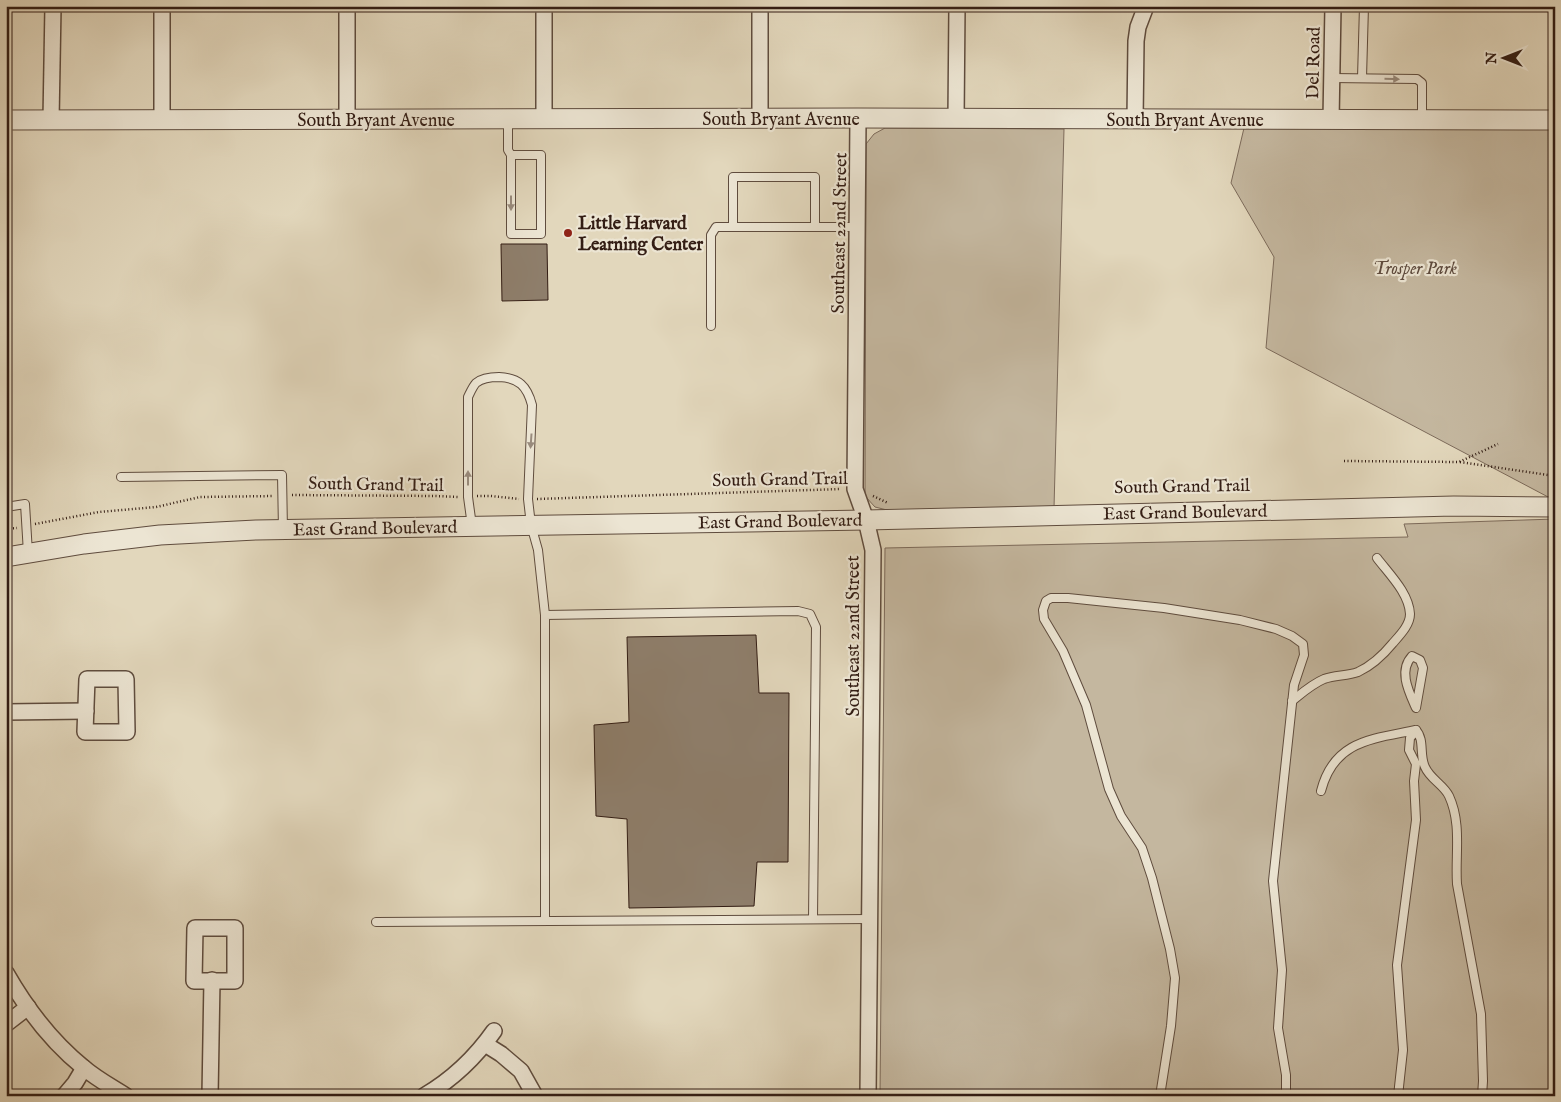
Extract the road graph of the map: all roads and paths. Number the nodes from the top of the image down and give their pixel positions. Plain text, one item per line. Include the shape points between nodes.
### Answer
1 (53, 6) edge
2 (162, 6) edge
3 (347, 6) edge
4 (544, 6) edge
5 (760, 6) edge
6 (957, 6) edge
7 (1146, 6) edge
8 (1333, 6) edge
9 (1364, 6) edge
10 (1331, 78) junction
11 (1362, 78) junction
12 (858, 118) junction
13 (760, 119) junction
14 (956, 119) junction
15 (6, 120) edge
16 (51, 120) junction
17 (162, 120) junction
18 (347, 120) junction
19 (508, 120) junction
20 (544, 120) junction
21 (1135, 120) junction
22 (1331, 120) junction
23 (1422, 120) junction
24 (1555, 120) edge
25 (511, 154) junction
26 (815, 226) junction
27 (733, 227) junction
28 (858, 228) junction
29 (711, 326) dead end
30 (1498, 444) dead end
31 (1344, 461) dead end
32 (1459, 462) junction
33 (1555, 476) edge
34 (121, 477) dead end
35 (855, 489) junction
36 (283, 496) junction
37 (468, 497) junction
38 (528, 499) junction
39 (893, 504) dead end
40 (6, 507) edge
41 (1555, 507) edge
42 (866, 520) junction
43 (531, 525) junction
44 (25, 526) junction
45 (472, 526) junction
46 (6, 529) edge
47 (284, 530) junction
48 (28, 553) junction
49 (6, 557) edge
50 (1377, 558) dead end
51 (545, 615) junction
52 (1292, 701) junction
53 (1416, 708) joint
54 (86, 711) dead end
55 (6, 712) edge
56 (1416, 730) junction
57 (1321, 791) dead end
58 (813, 919) junction
59 (870, 919) junction
60 (545, 921) junction
61 (376, 922) dead end
62 (6, 973) edge
63 (212, 980) dead end
64 (28, 1007) junction
65 (6, 1024) edge
66 (494, 1031) dead end
67 (485, 1044) junction
68 (84, 1068) junction
69 (64, 1096) edge
70 (126, 1096) edge
71 (210, 1096) edge
72 (424, 1096) edge
73 (535, 1096) edge
74 (868, 1096) edge
75 (1160, 1096) edge
76 (1286, 1096) edge
77 (1398, 1096) edge
78 (1482, 1096) edge

1 - 16 street
2 - 17 street
3 - 18 street
4 - 20 street
5 - 13 street
6 - 14 street
7 - 21 street via 1136,41
8 - 10 street, Del Road
9 - 11 lane
10 - 11 lane
10 - 22 street, Del Road
11 -> 23 lane via 1417,79 1422,83
12 - 13 street, South Bryant Avenue
12 - 14 street, South Bryant Avenue
12 - 28 street, Southeast 22nd Street
13 - 20 street, South Bryant Avenue
14 - 21 street, South Bryant Avenue
15 - 16 street, South Bryant Avenue
16 - 17 street, South Bryant Avenue
17 - 18 street, South Bryant Avenue
18 - 19 street, South Bryant Avenue
19 - 20 street, South Bryant Avenue
19 - 25 lane via 508,150
21 - 22 street, South Bryant Avenue
22 - 23 street, South Bryant Avenue
23 - 24 street, South Bryant Avenue
25 -> 25 lane via 512,234 541,234 541,155
26 - 27 lane
26 - 27 lane via 815,177 733,177
26 - 28 lane
27 - 29 lane via 716,228 711,234
28 - 35 street, Southeast 22nd Street
30 - 32 path
31 - 32 path
32 - 33 path
34 - 36 lane via 282,476
35 - 38 path, South Grand Trail
35 - 39 path, South Grand Trail
35 - 42 street, Southeast 22nd Street
36 - 37 path, South Grand Trail
36 - 44 path, South Grand Trail via 200,497 156,507 98,512
36 - 47 lane
37 - 38 path, South Grand Trail
37 -> 38 lane via 468,397 476,383 490,377 511,377 528,392 532,405
37 - 45 lane
38 - 43 lane
40 - 44 lane via 25,504
41 - 42 street, East Grand Boulevard via 1454,506
42 - 43 street, East Grand Boulevard
42 - 59 street, Southeast 22nd Street via 873,550
43 - 45 street, East Grand Boulevard
43 - 51 lane via 538,550
44 - 46 path, South Grand Trail
44 - 48 lane
45 - 47 street, East Grand Boulevard
47 - 48 street, East Grand Boulevard via 160,535
48 - 49 street, East Grand Boulevard
50 - 52 lane via 1407,601 1410,615 1405,630 1371,664 1357,672 1323,680
51 - 58 lane via 798,611 810,614 816,627
51 - 60 lane
52 - 75 lane via 1304,655 1303,644 1276,629 1240,620 1134,604 1068,598 1046,601 1044,619 1063,651 1086,705 1109,789 1121,816 1142,848 1170,949 1175,978
52 - 76 lane via 1273,881 1282,970 1278,1028
53 - 53 lane via 1407,690 1405,672 1412,656 1420,660 1423,668
54 - 55 street
56 - 57 lane via 1366,741 1350,748 1334,762
56 - 77 lane via 1410,738 1409,750 1416,764 1416,820 1397,965 1403,1050
56 - 78 lane via 1421,737 1424,766 1448,794 1454,810 1457,884 1481,1014
58 - 59 lane
58 - 60 lane
59 - 74 street, Southeast 22nd Street
60 - 61 lane
62 - 64 street
63 - 71 street
64 - 65 street
64 - 68 street
66 - 67 street
67 - 72 street via 466,1065
67 - 73 street via 521,1071
68 - 69 street
68 - 70 street

